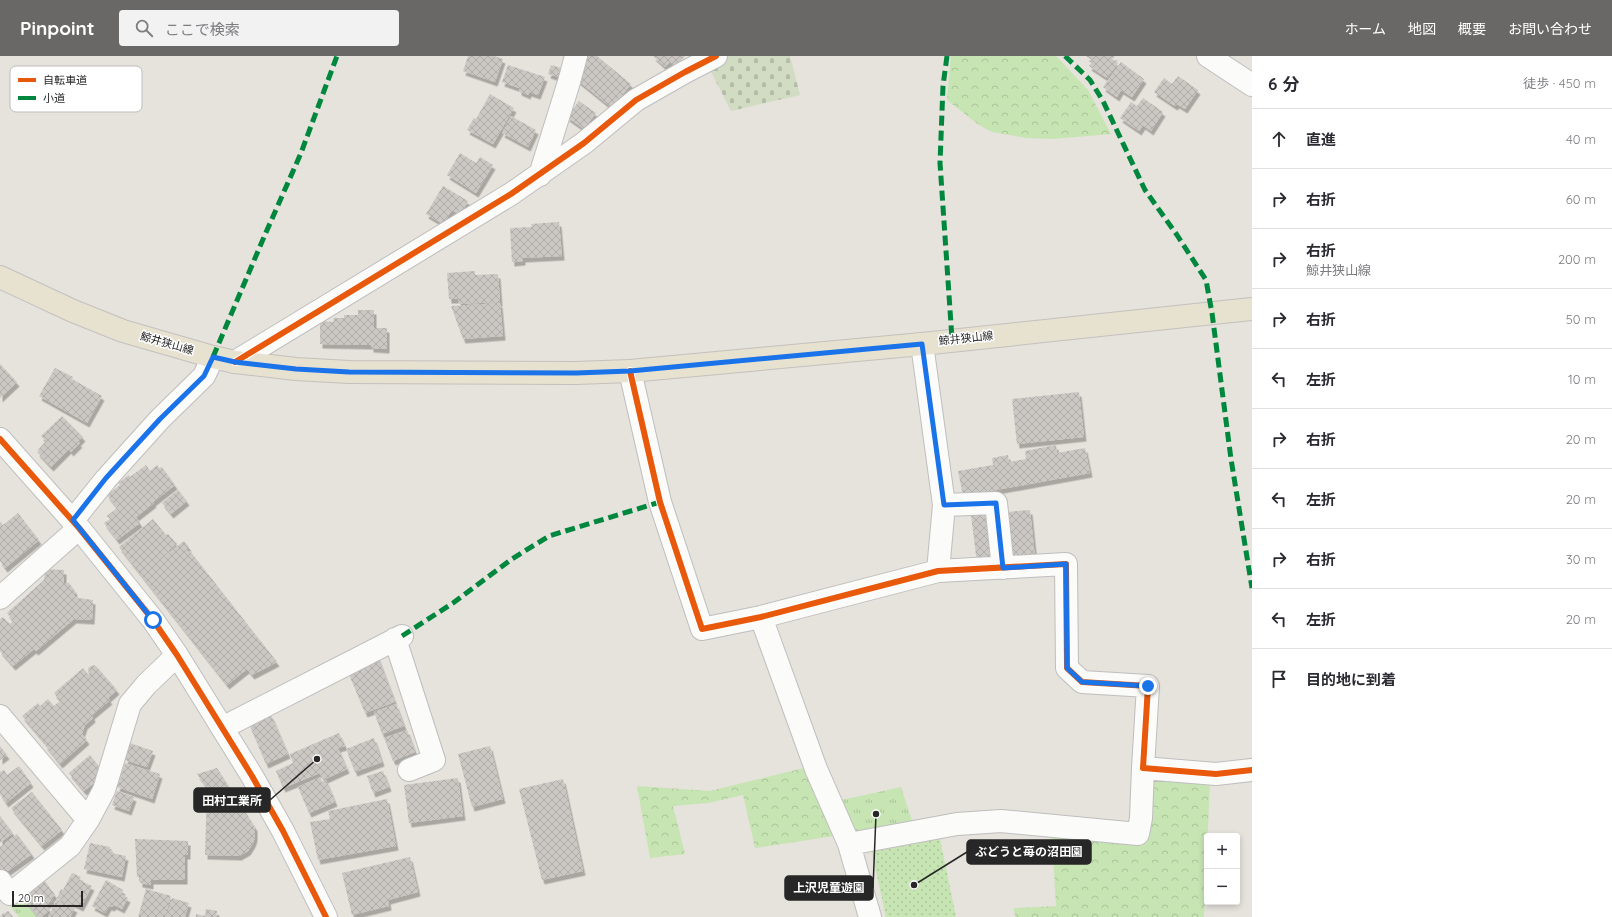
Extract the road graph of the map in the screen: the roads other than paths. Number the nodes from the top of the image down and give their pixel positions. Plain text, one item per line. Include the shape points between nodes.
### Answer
1 (576, 56) edge
2 (716, 56) edge
3 (1208, 56) edge
4 (1251, 83) edge
5 (540, 175) junction
6 (0, 277) edge
7 (1252, 309) edge
8 (922, 344) junction
9 (213, 357) junction
10 (235, 362) junction
11 (630, 371) junction
12 (0, 439) edge
13 (944, 505) junction
14 (76, 524) junction
15 (1003, 568) junction
16 (938, 571) junction
17 (0, 598) edge
18 (761, 617) junction
19 (177, 655) junction
20 (0, 716) edge
21 (222, 728) junction
22 (1143, 768) junction
23 (408, 770) dead end
24 (1252, 770) edge
25 (88, 820) junction
26 (849, 844) junction
27 (0, 881) edge
28 (326, 917) edge
29 (870, 917) edge

1 - 5 street
2 - 5 street via 636,100
3 - 4 street
5 - 10 street
6 - 9 main road, 鯨井狭山線 via 123,331
7 - 8 main road, 鯨井狭山線
8 - 11 main road, 鯨井狭山線
8 - 13 street
9 - 10 main road, 鯨井狭山線
9 - 14 street via 204,376 106,478
10 - 11 main road, 鯨井狭山線 via 349,372
11 - 18 street via 660,502 702,629
12 - 14 street
13 - 15 street via 996,503
13 - 16 street
14 - 17 street
14 - 19 street via 153,620
15 - 16 street
15 - 22 street via 1066,564 1067,668 1082,682 1148,686
16 - 18 street
18 - 26 street via 816,769
19 - 21 street
19 - 25 street via 130,704 104,790
20 - 25 street
21 - 23 street via 399,638 434,760
21 - 28 street via 283,831
22 - 24 street via 1216,774
22 - 26 street via 1138,834 1001,821 957,824
25 - 27 street via 70,846 10,894
26 - 29 street

